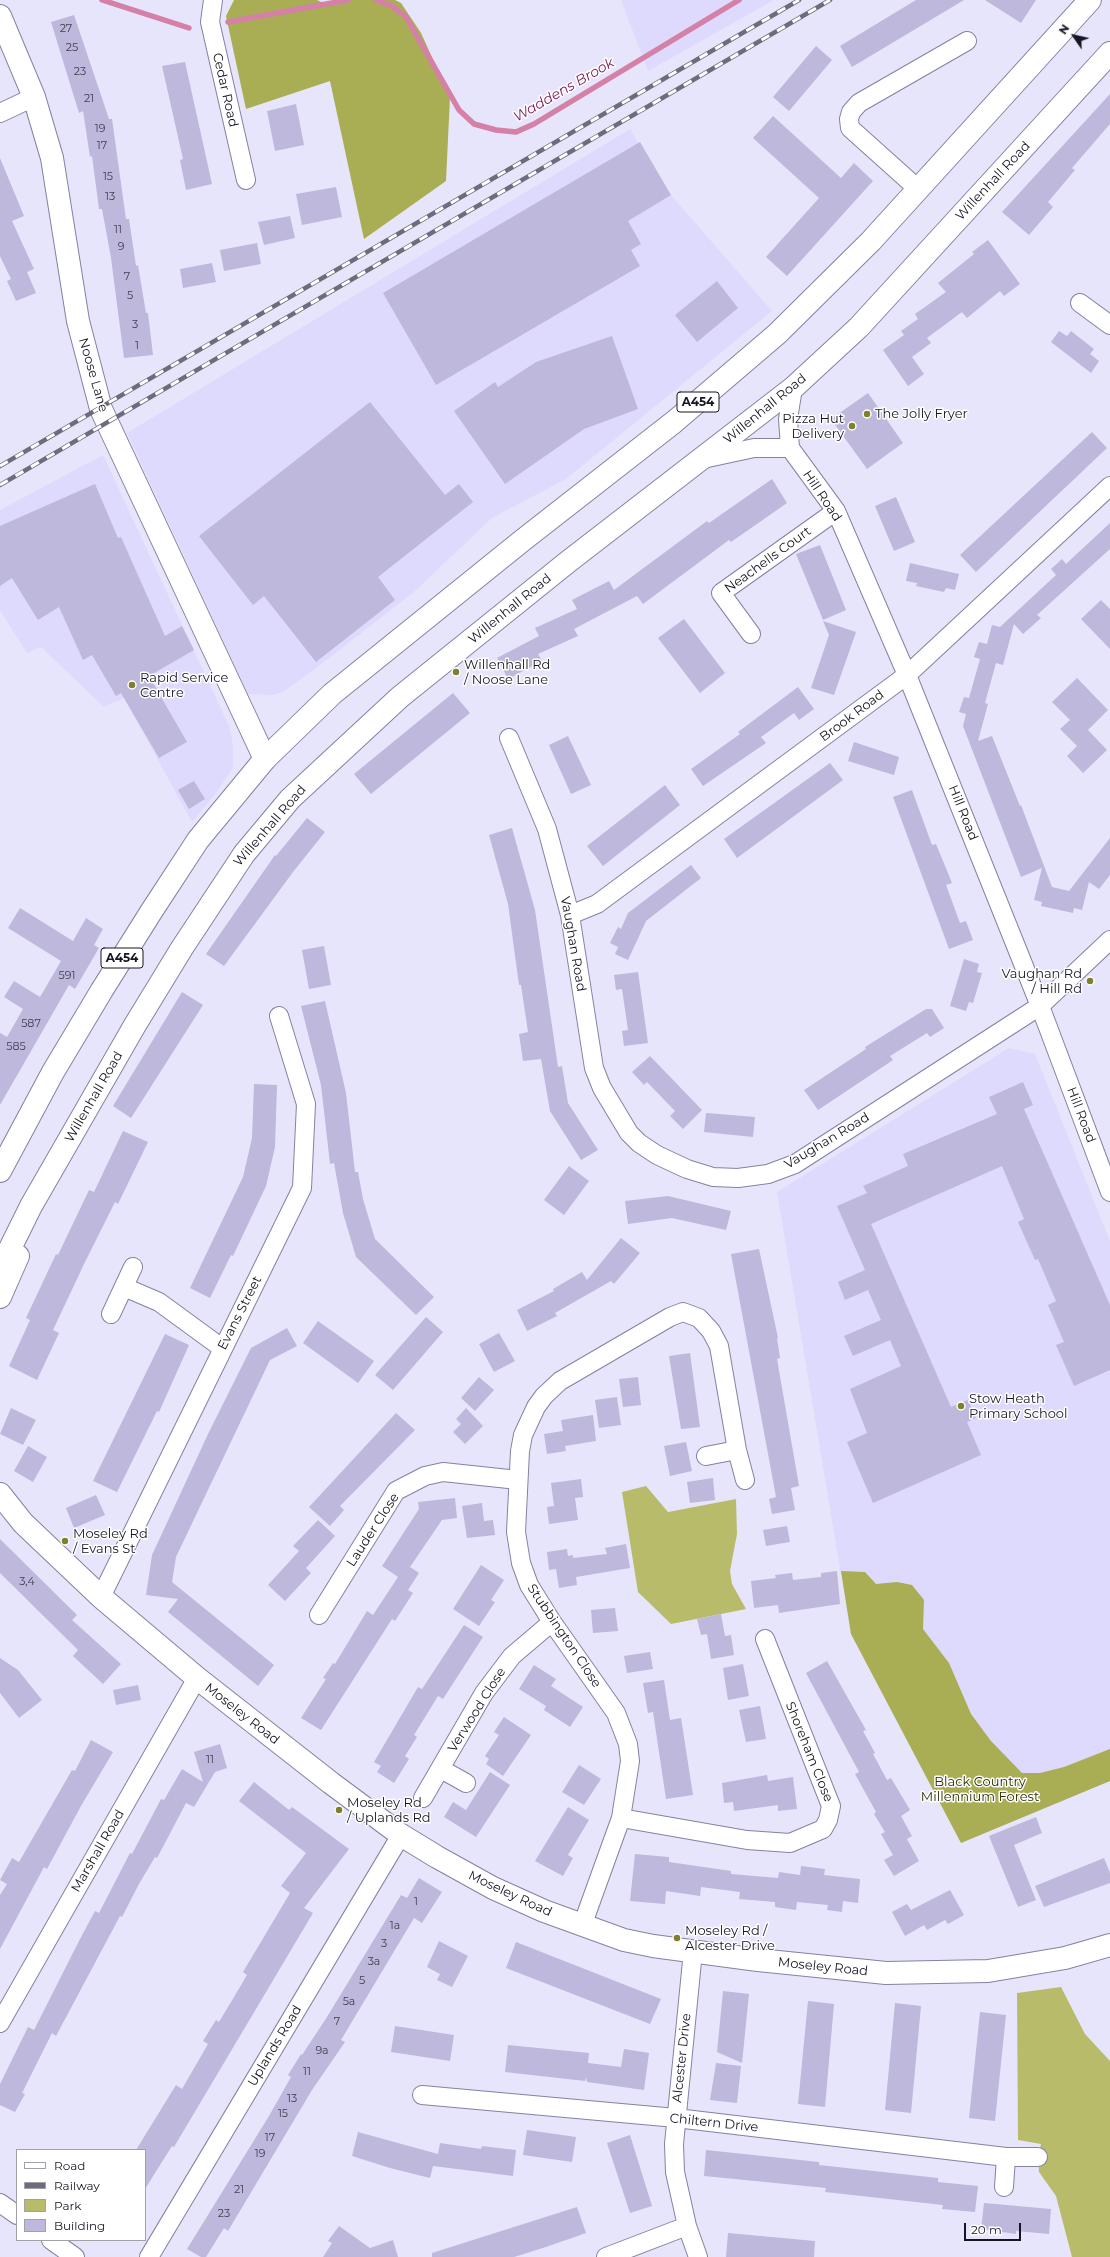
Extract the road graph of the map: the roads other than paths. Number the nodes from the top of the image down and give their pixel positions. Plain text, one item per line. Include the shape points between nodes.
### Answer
1 (213, 0) edge
2 (1090, 0) edge
3 (0, 16) edge
4 (967, 41) dead end
5 (1110, 53) edge
6 (34, 97) junction
7 (0, 112) edge
8 (246, 180) dead end
9 (918, 189) junction
10 (1080, 303) dead end
11 (1110, 325) edge
12 (794, 388) junction
13 (790, 448) junction
14 (703, 460) junction
15 (1110, 486) edge
16 (836, 511) junction
17 (751, 634) dead end
18 (907, 675) junction
19 (509, 738) dead end
20 (265, 759) junction
21 (570, 915) junction
22 (1110, 940) edge
23 (1040, 1006) junction
24 (279, 1016) dead end
25 (0, 1171) edge
26 (1110, 1192) edge
27 (31, 1206) junction
28 (133, 1267) dead end
29 (0, 1269) edge
30 (124, 1287) junction
31 (0, 1297) edge
32 (111, 1314) dead end
33 (222, 1348) junction
34 (737, 1450) junction
35 (706, 1456) dead end
36 (518, 1480) junction
37 (745, 1480) dead end
38 (0, 1494) edge
39 (0, 1510) edge
40 (23, 1523) junction
41 (101, 1597) junction
42 (320, 1615) dead end
43 (552, 1622) junction
44 (765, 1638) dead end
45 (197, 1678) junction
46 (441, 1769) junction
47 (466, 1783) dead end
48 (424, 1798) dead end
49 (620, 1818) junction
50 (401, 1835) junction
51 (582, 1926) junction
52 (1110, 1945) edge
53 (693, 1951) junction
54 (0, 2024) edge
55 (422, 2095) dead end
56 (676, 2118) junction
57 (1006, 2156) junction
58 (1038, 2157) dead end
59 (1004, 2187) dead end
60 (0, 2203) edge
61 (16, 2214) edge
62 (687, 2226) junction
63 (51, 2241) edge
64 (75, 2257) edge
65 (149, 2257) edge
66 (606, 2257) edge
67 (698, 2257) edge

1 - 8 street, Cedar Road via 210,22
2 - 9 main road, A454
3 - 6 main road, Noose Lane
4 - 9 street via 859,103 851,112 850,128
5 - 12 main road, Willenhall Road via 860,327
6 - 7 street
6 - 20 main road, Noose Lane via 52,158 78,321 100,409
9 - 20 main road, A454 via 822,291 758,350 674,422 332,694
10 - 11 street
12 - 13 street via 788,418
12 - 14 main road, Willenhall Road
13 - 14 street via 754,448
13 - 16 street, Hill Road
14 - 27 main road, Willenhall Road via 569,561 400,697 290,799 244,854 182,948
15 - 18 street, Brook Road
16 - 17 street, Neachells Court via 721,593
16 - 18 street, Hill Road
18 - 21 street, Brook Road via 597,904
18 - 23 street, Hill Road
19 - 21 street, Vaughan Road via 547,829
20 - 25 main road, A454 via 198,840 151,912 53,1072
21 - 23 street, Vaughan Road via 594,1068 602,1088 639,1143 687,1169 713,1177 738,1178 768,1174 795,1164
22 - 23 street, Vaughan Road
23 - 26 street, Hill Road
24 - 33 street, Evans Street via 306,1104 302,1188
27 - 29 main road, Willenhall Road
27 - 31 main road via 21,1250
28 - 30 street
30 - 32 street
30 - 33 street via 159,1302
33 - 41 street, Evans Street
34 - 35 street
34 - 36 street, Stubbington Close via 719,1346 699,1318 683,1312 560,1381 544,1396 523,1435
34 - 37 street, Stubbington Close
36 - 42 street, Lauder Close via 443,1472 424,1476 396,1490
36 - 43 street, Stubbington Close via 516,1532 521,1563 529,1585
38 - 40 main road, Moseley Road
39 - 40 main road, Moseley Road
40 - 41 main road, Moseley Road
41 - 45 main road, Moseley Road
43 - 46 street, Verwood Close via 512,1656 484,1693
43 - 49 street, Stubbington Close via 616,1713 628,1744 630,1761
44 - 49 street, Shoreham Close via 831,1806 823,1829 790,1843 747,1840
45 - 50 main road, Moseley Road
45 - 54 street, Marshall Road
46 - 47 street
46 - 48 street, Verwood Close
49 - 51 street, Stubbington Close
50 - 51 main road, Moseley Road via 493,1888
50 - 65 street, Uplands Road
51 - 53 main road, Moseley Road via 624,1940
52 - 53 main road, Moseley Road via 1065,1958 988,1971 949,1973 841,1970
53 - 56 street, Alcester Drive
55 - 56 street, Chiltern Drive
56 - 57 street, Chiltern Drive
56 - 62 street, Alcester Drive via 675,2172
57 - 58 street, Chiltern Drive
57 - 59 street
60 - 61 street
62 - 66 street
62 - 67 street, Alcester Drive
63 - 64 street

